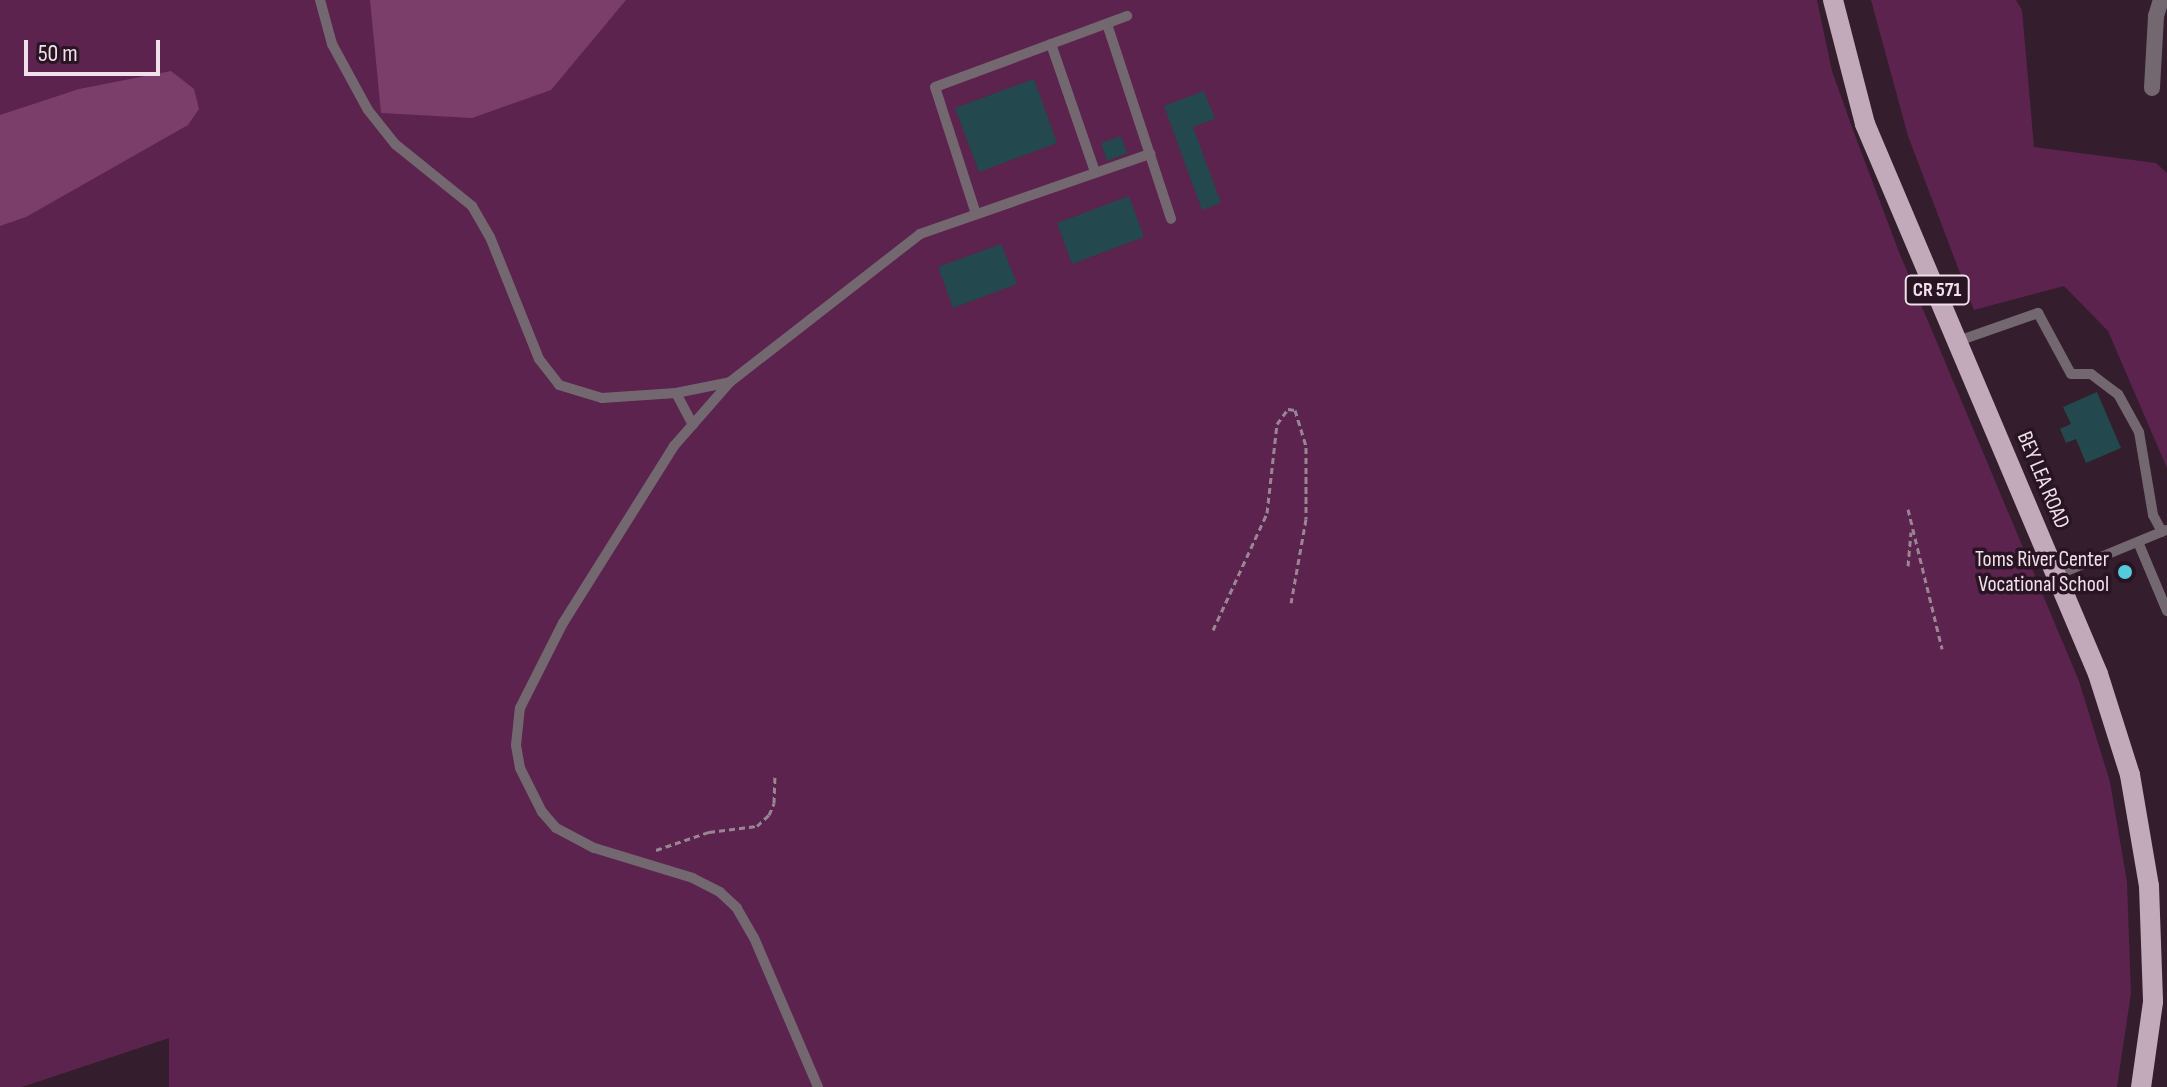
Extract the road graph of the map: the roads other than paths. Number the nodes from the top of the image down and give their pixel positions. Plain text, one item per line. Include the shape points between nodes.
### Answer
1 (320, 0) edge
2 (1833, 0) edge
3 (2161, 0) edge
4 (1127, 16) dead end
5 (1107, 24) junction
6 (1051, 44) junction
7 (2152, 88) dead end
8 (1150, 154) junction
9 (1095, 172) junction
10 (976, 214) junction
11 (1171, 219) dead end
12 (1958, 341) junction
13 (730, 382) junction
14 (676, 393) junction
15 (693, 425) junction
16 (2165, 531) edge
17 (2138, 542) junction
18 (2057, 575) junction
19 (2167, 611) edge
20 (818, 1087) edge
21 (2141, 1087) edge

1 - 14 lane via 332,44 368,110 395,144 472,206 490,237 539,359 559,385 602,398
2 - 12 main road, BEY LEA ROAD / CR 571 via 1865,124
3 - 7 street
4 - 5 lane
5 - 6 lane
5 - 8 lane
6 - 9 lane
6 - 10 lane via 935,87
8 - 9 lane
8 - 11 lane
9 - 10 lane
10 - 13 lane via 920,234
12 - 16 lane via 2038,313 2071,374 2091,374 2118,394 2139,432 2153,515
12 - 18 main road, BEY LEA ROAD / CR 571
13 - 14 lane
13 - 15 lane
14 - 15 lane
15 - 20 lane via 674,446 563,623 520,708 520,768 556,828 594,848 693,878 737,908
16 - 17 lane
17 - 18 lane
17 - 19 lane
18 - 21 main road, BEY LEA ROAD / CR 571 via 2098,674 2130,775 2149,886 2153,1002

